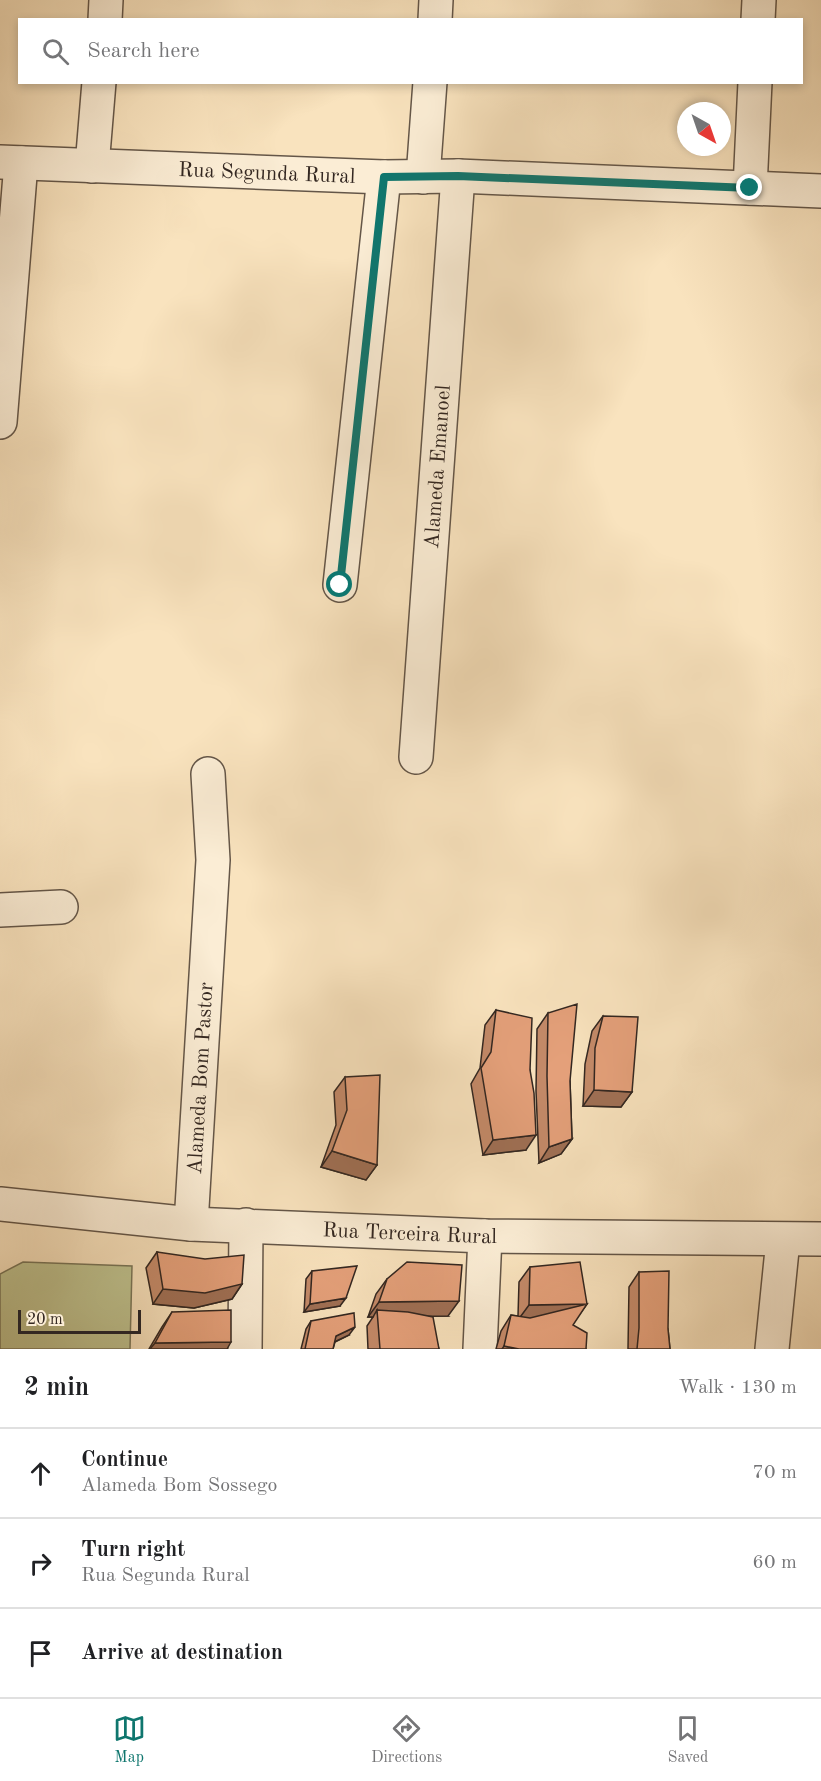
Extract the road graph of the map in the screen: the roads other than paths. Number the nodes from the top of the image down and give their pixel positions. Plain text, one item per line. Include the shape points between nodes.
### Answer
1 (106, 0) edge
2 (436, 0) edge
3 (759, 0) edge
4 (105, 18) edge
5 (435, 18) edge
6 (758, 18) edge
7 (99, 84) edge
8 (430, 84) edge
9 (755, 84) edge
10 (11, 163) edge
11 (92, 166) junction
12 (458, 176) junction
13 (384, 177) junction
14 (423, 177) junction
15 (750, 188) junction
16 (821, 191) edge
17 (0, 422) edge
18 (340, 585) dead end
19 (416, 757) dead end
20 (208, 774) dead end
21 (60, 908) dead end
22 (0, 910) edge
23 (0, 1204) edge
24 (190, 1224) junction
25 (246, 1225) junction
26 (485, 1236) junction
27 (821, 1239) edge
28 (783, 1240) junction
29 (245, 1349) edge
30 (480, 1349) edge
31 (772, 1349) edge

1 - 4 street
2 - 5 street
3 - 6 street
7 - 11 street
8 - 14 street
9 - 15 street
10 - 11 street, Rua Segunda Rural
10 - 17 street
11 - 13 street, Rua Segunda Rural
12 - 14 street, Rua Segunda Rural
12 - 15 street, Rua Segunda Rural
12 - 19 street, Alameda Emanoel
13 - 14 street, Rua Segunda Rural
13 - 18 street
15 - 16 street, Rua Segunda Rural
20 - 24 street, Alameda Bom Pastor via 213,860
21 - 22 street
23 - 24 street, Rua Terceira Rural
24 - 25 street, Rua Terceira Rural
25 - 26 street, Rua Terceira Rural
25 - 29 street
26 - 28 street, Rua Terceira Rural
26 - 30 street
27 - 28 street, Rua Terceira Rural
28 - 31 street

